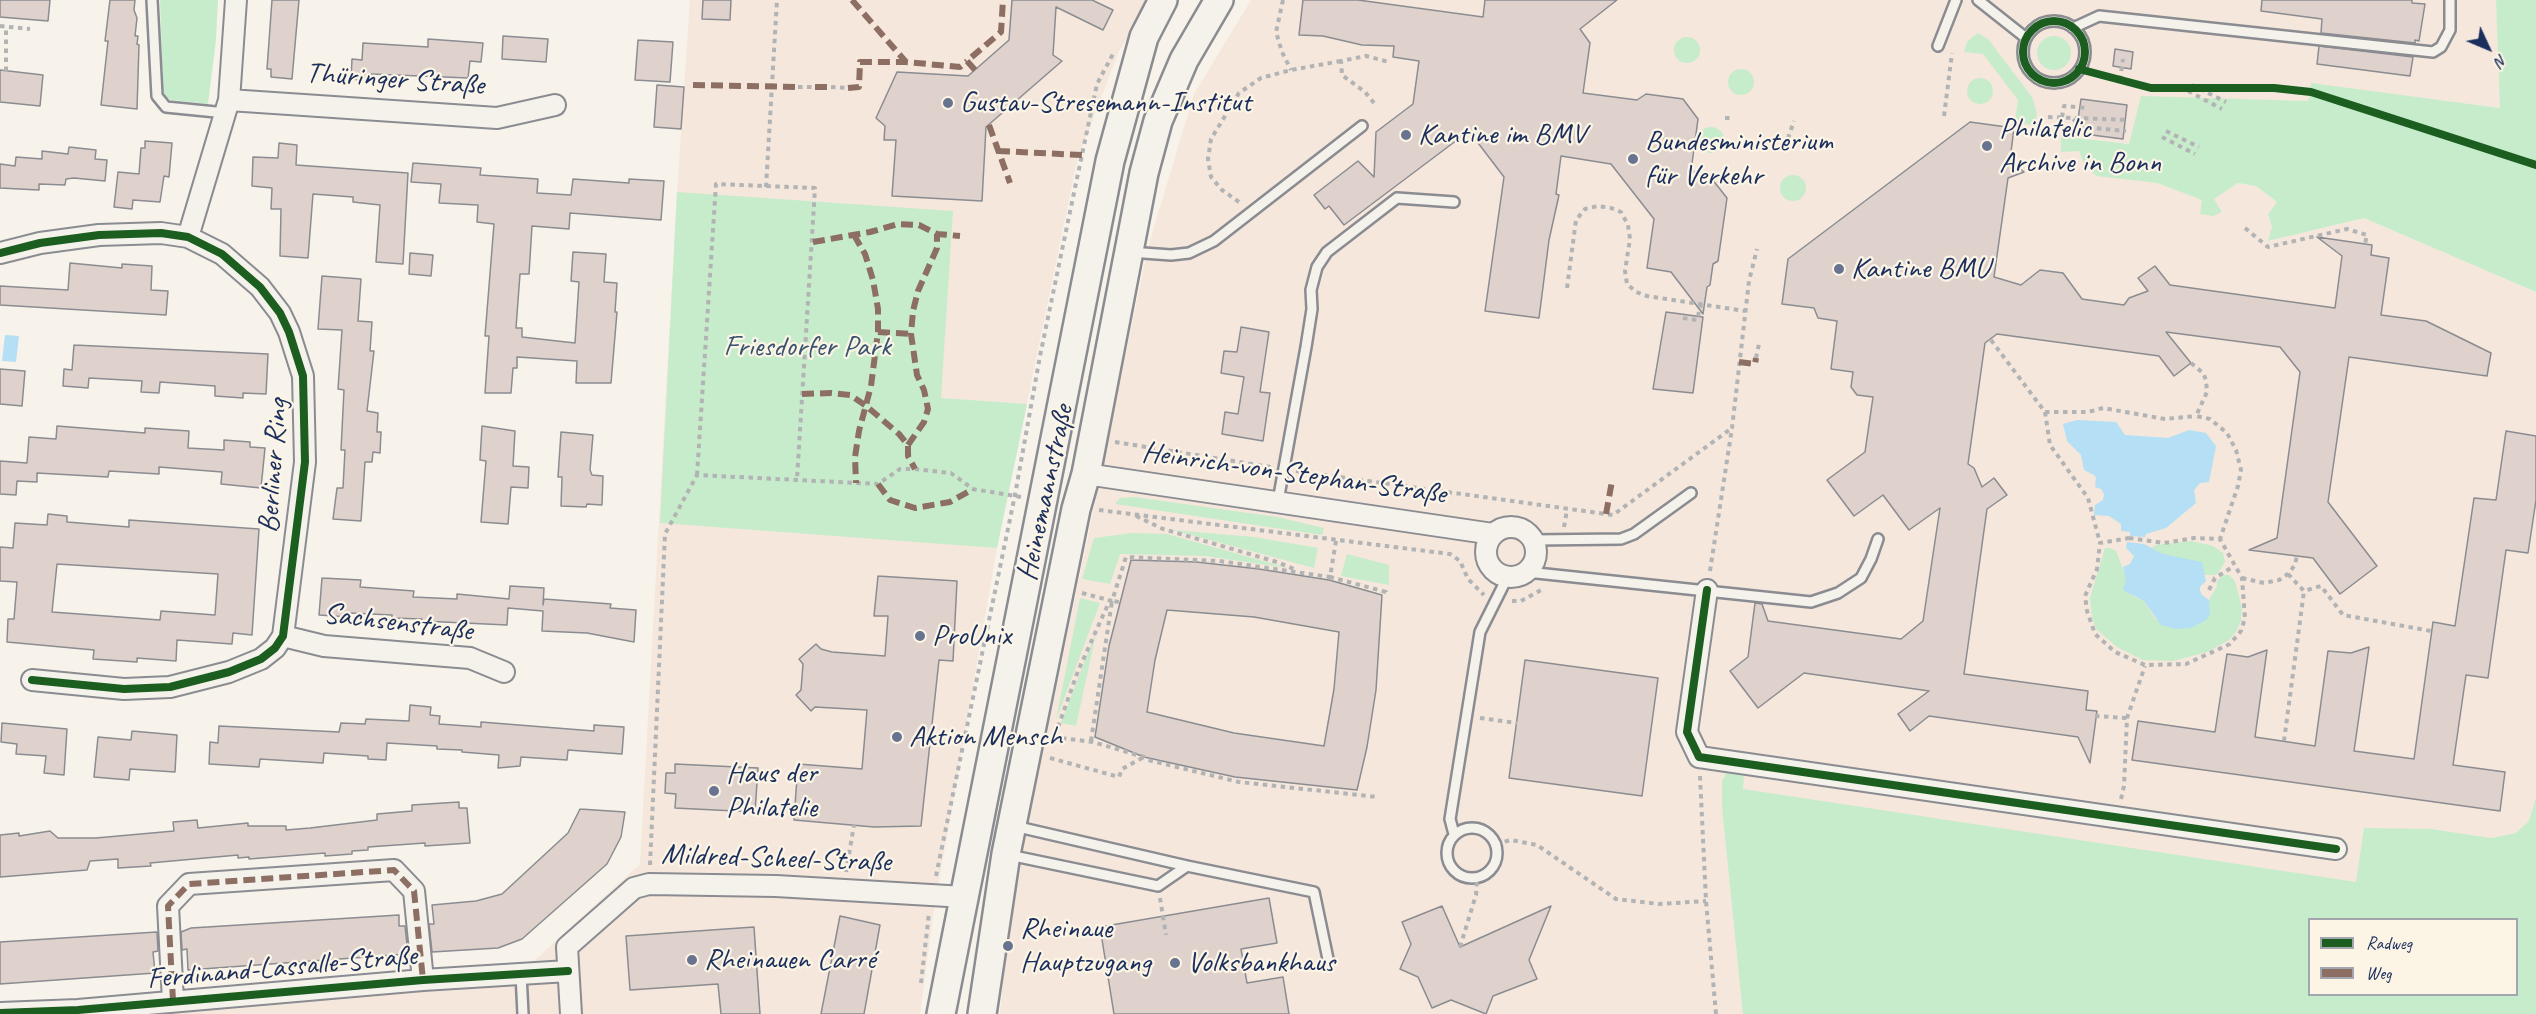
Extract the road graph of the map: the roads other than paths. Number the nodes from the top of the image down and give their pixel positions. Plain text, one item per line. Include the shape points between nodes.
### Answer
1 (152, 0) edge
2 (236, 0) edge
3 (1163, 0) edge
4 (1198, 0) edge
5 (1219, 0) edge
6 (1956, 0) edge
7 (1978, 0) edge
8 (2450, 0) edge
9 (2073, 28) junction
10 (2026, 38) junction
11 (1938, 46) dead end
12 (555, 105) dead end
13 (228, 107) junction
14 (1158, 121) junction
15 (1362, 126) dead end
16 (1454, 202) dead end
17 (188, 237) junction
18 (1127, 252) junction
19 (0, 253) edge
20 (1050, 469) junction
21 (1086, 474) junction
22 (1691, 493) dead end
23 (1278, 501) junction
24 (1493, 534) junction
25 (1878, 539) dead end
26 (1533, 540) junction
27 (1527, 572) junction
28 (1507, 578) junction
29 (1707, 590) junction
30 (283, 636) junction
31 (504, 672) dead end
32 (32, 680) dead end
33 (1013, 825) junction
34 (1454, 834) junction
35 (2336, 849) dead end
36 (1006, 854) junction
37 (1187, 866) junction
38 (965, 897) junction
39 (998, 902) junction
40 (1328, 959) dead end
41 (568, 971) junction
42 (520, 974) junction
43 (423, 981) junction
44 (173, 1001) junction
45 (78, 1012) edge
46 (0, 1013) edge
47 (523, 1014) edge
48 (572, 1014) edge
49 (941, 1014) edge
50 (982, 1014) edge

1 - 13 lane via 157,96 166,107
2 - 13 street
3 - 20 main road, Heinemannstraße via 1144,37 1110,161
4 - 14 main road via 1172,48
5 - 14 main road, Heinemannstraße via 1184,60
6 - 11 lane
7 - 10 lane
8 - 9 lane via 2450,30 2441,47 2433,52 2099,16
9 - 10 lane via 2053,21 2042,24
9 - 10 lane via 2084,47 2084,59 2073,77 2063,81 2043,81 2027,68 2023,48
12 - 13 street, Thüringer Straße via 497,117
13 - 17 street
14 - 18 main road, Heinemannstraße
15 - 18 lane via 1214,241 1190,253
16 - 23 lane via 1397,198 1327,252 1317,267
17 - 19 street, Berliner Ring via 160,233 99,235
17 - 30 street, Berliner Ring via 222,254 260,287 280,313 303,376 305,462
18 - 21 main road, Heinemannstraße
20 - 21 main road
20 - 38 main road, Heinemannstraße
21 - 23 street, Heinrich-von-Stephan-Straße
21 - 33 main road, Heinemannstraße
22 - 26 lane via 1635,534 1621,539
23 - 24 street, Heinrich-von-Stephan-Straße
24 - 26 street, Heinrich-von-Stephan-Straße via 1511,527 1524,530
24 - 28 street via 1485,549 1488,564
25 - 29 lane via 1861,578 1838,593 1811,602
26 - 27 street via 1536,557
27 - 28 street
27 - 29 lane
28 - 34 lane via 1480,632 1450,819
29 - 35 street via 1688,732 1699,757
30 - 31 street, Sachsenstraße via 324,646 470,658
30 - 32 street via 261,659 229,672 170,687 124,689
33 - 36 main road, Heinemannstraße
33 - 37 lane
34 - 34 lane via 1447,849 1449,865 1461,876 1485,875 1497,861 1492,836 1478,828
36 - 37 lane via 1158,886
36 - 39 main road, Heinemannstraße
37 - 40 lane via 1314,892
38 - 39 main road
38 - 41 street, Mildred-Scheel-Straße via 649,884 634,888 567,947
38 - 49 main road, Heinemannstraße
39 - 50 main road, Heinemannstraße
41 - 42 street, Ferdinand-Lassalle-Straße
41 - 48 street, Mildred-Scheel-Straße
42 - 43 street, Ferdinand-Lassalle-Straße
42 - 47 lane
43 - 44 street, Ferdinand-Lassalle-Straße
43 - 44 street via 414,891 394,870 189,884 168,906
44 - 45 street, Ferdinand-Lassalle-Straße
45 - 46 street, Ferdinand-Lassalle-Straße

